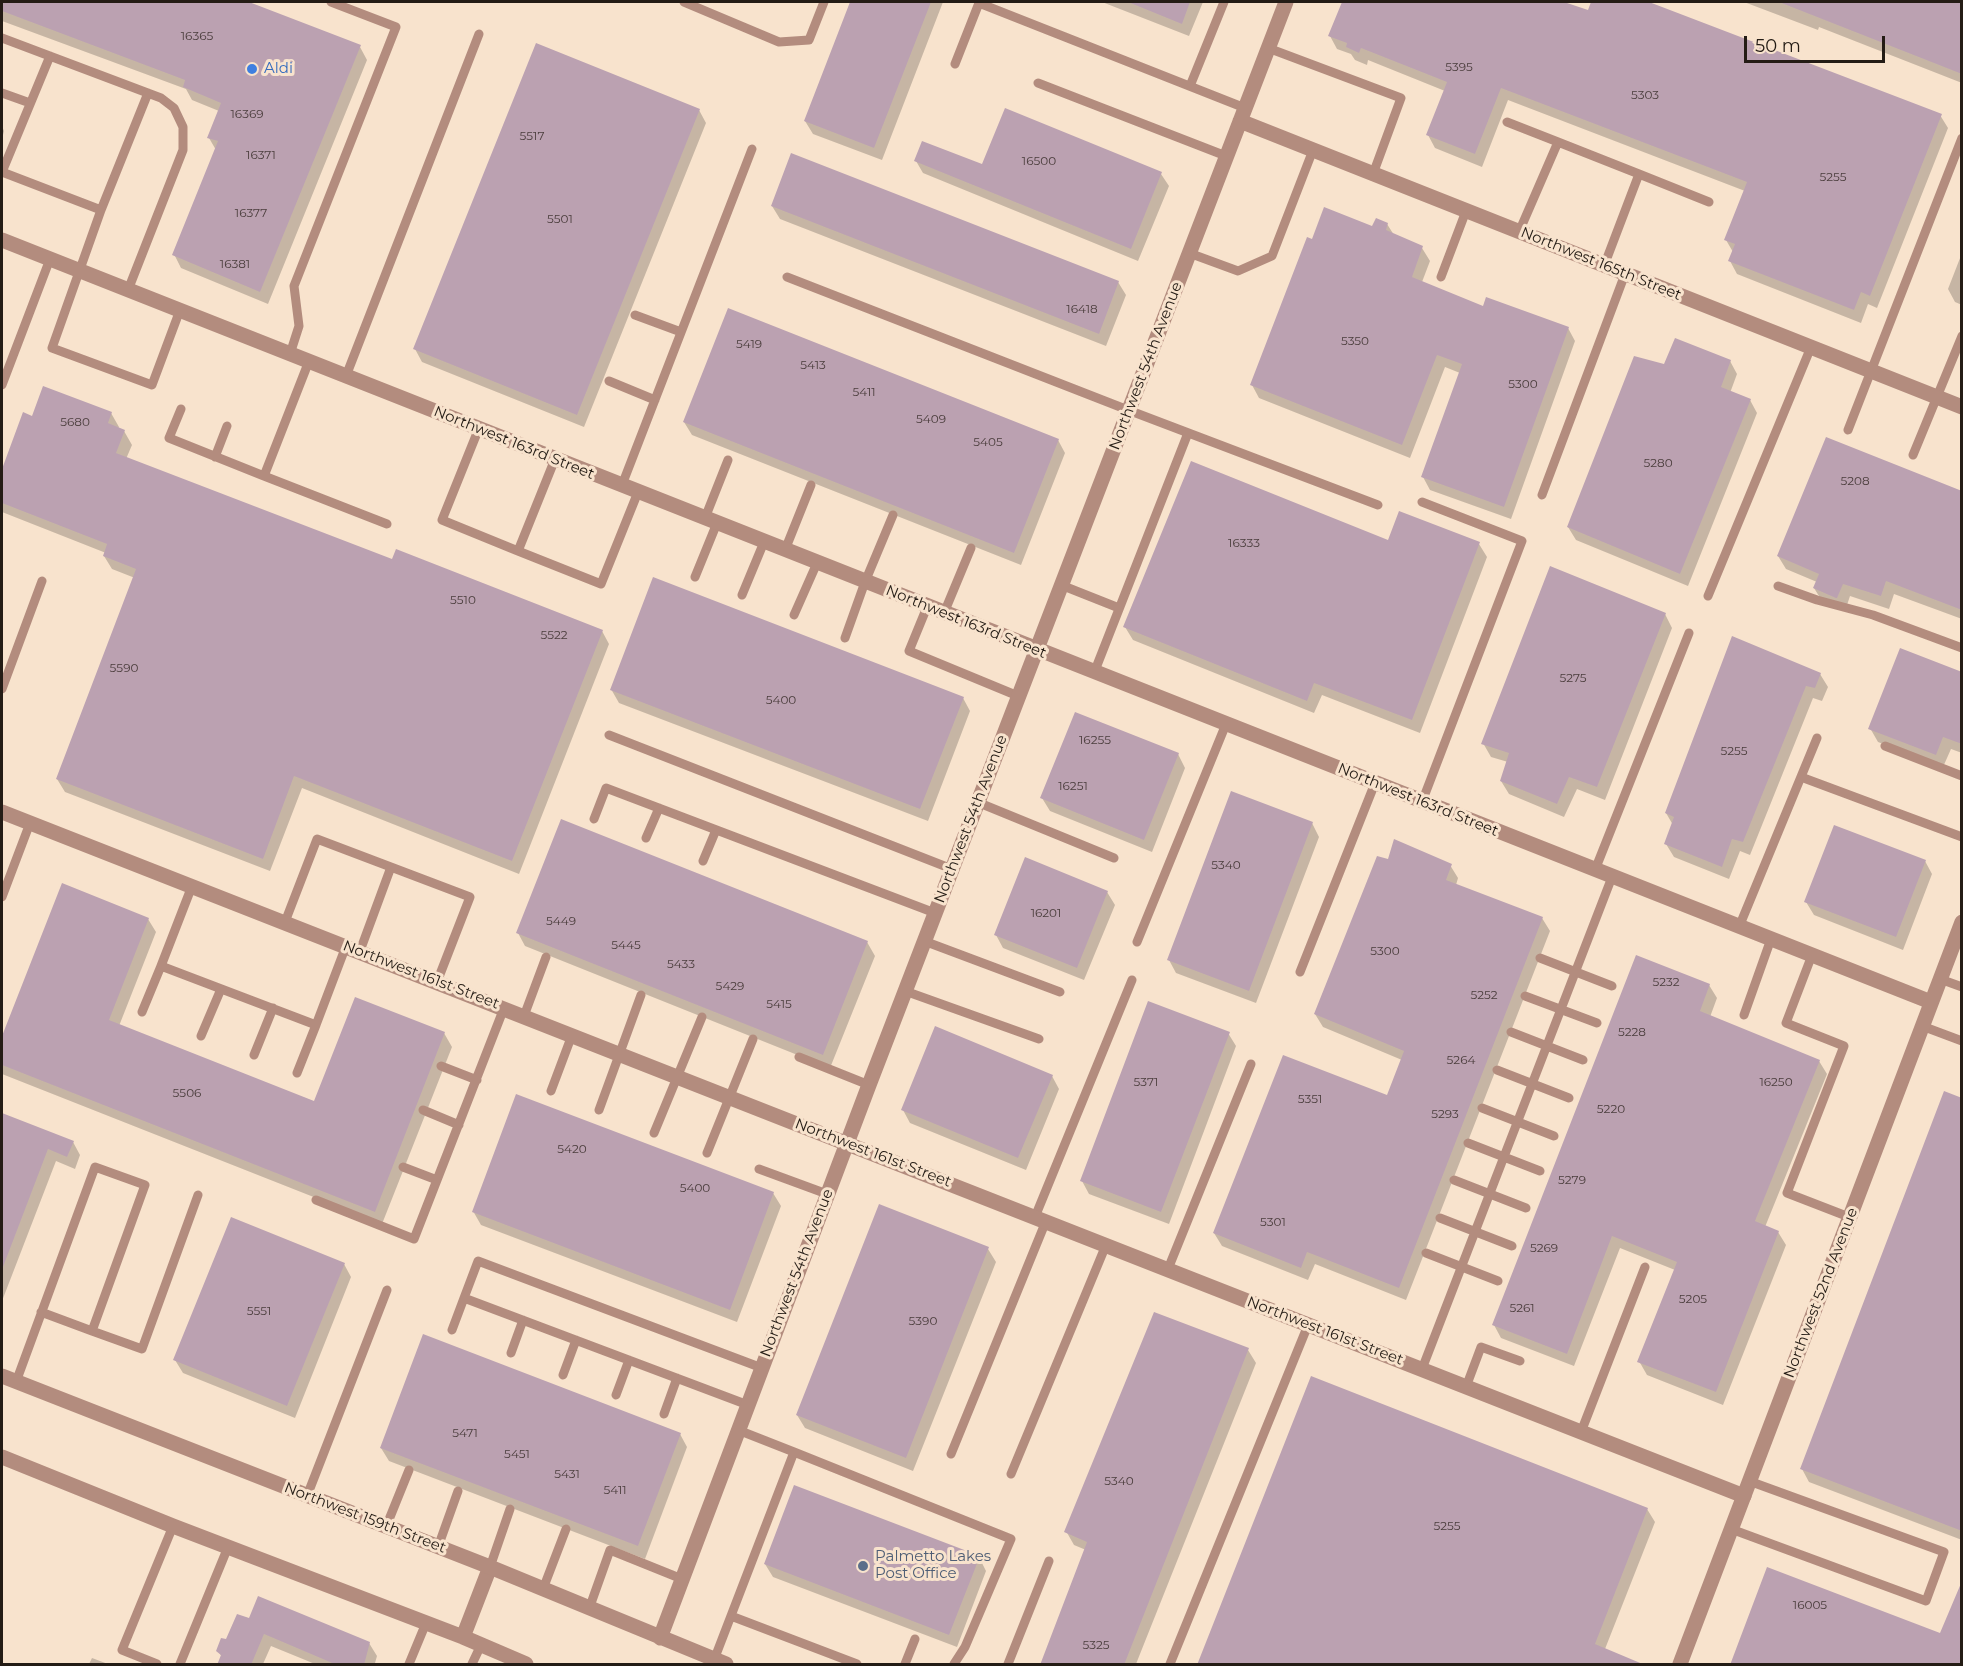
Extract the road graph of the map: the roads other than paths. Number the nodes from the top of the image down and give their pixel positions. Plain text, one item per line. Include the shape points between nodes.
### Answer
1 (331, 2) edge
2 (684, 2) edge
3 (824, 2) edge
4 (1224, 2) edge
5 (1286, 2) edge
6 (479, 34) dead end
7 (2, 38) edge
8 (1268, 48) junction
9 (50, 56) junction
10 (955, 64) dead end
11 (1038, 83) dead end
12 (1190, 86) junction
13 (2, 93) edge
14 (148, 93) junction
15 (30, 104) junction
16 (1242, 115) junction
17 (1507, 122) dead end
18 (1962, 138) edge
19 (1558, 142) junction
20 (752, 149) dead end
21 (1313, 150) junction
22 (1226, 156) junction
23 (1373, 174) junction
24 (1639, 174) junction
25 (1709, 202) dead end
26 (101, 210) junction
27 (1466, 211) junction
28 (1519, 232) junction
29 (2, 240) edge
30 (1189, 253) junction
31 (50, 259) junction
32 (1604, 266) junction
33 (80, 271) junction
34 (1625, 274) junction
35 (787, 277) dead end
36 (1441, 277) dead end
37 (128, 290) junction
38 (180, 310) junction
39 (634, 315) dead end
40 (681, 332) junction
41 (1962, 336) edge
42 (1811, 347) junction
43 (290, 354) junction
44 (309, 361) junction
45 (1870, 371) junction
46 (346, 376) junction
47 (609, 381) dead end
48 (2, 382) edge
49 (1936, 397) junction
50 (655, 400) junction
51 (1962, 407) edge
52 (181, 409) dead end
53 (1128, 410) junction
54 (227, 426) dead end
55 (479, 428) junction
56 (1848, 430) dead end
57 (1188, 433) junction
58 (1913, 455) dead end
59 (215, 456) junction
60 (555, 459) junction
61 (728, 460) dead end
62 (264, 476) junction
63 (622, 485) junction
64 (811, 485) dead end
65 (638, 492) junction
66 (1542, 495) dead end
67 (1422, 502) dead end
68 (1378, 505) dead end
69 (893, 515) dead end
70 (711, 521) junction
71 (387, 524) dead end
72 (764, 542) junction
73 (971, 548) dead end
74 (785, 550) junction
75 (518, 551) junction
76 (817, 563) junction
77 (695, 577) dead end
78 (42, 581) dead end
79 (865, 582) junction
80 (1061, 585) junction
81 (1778, 586) dead end
82 (742, 595) dead end
83 (1708, 596) dead end
84 (927, 607) junction
85 (1119, 608) junction
86 (944, 613) junction
87 (794, 615) dead end
88 (1689, 633) dead end
89 (845, 638) dead end
90 (1962, 648) edge
91 (1036, 650) junction
92 (1094, 673) junction
93 (2, 689) edge
94 (1018, 696) junction
95 (1226, 724) junction
96 (609, 735) dead end
97 (1817, 738) dead end
98 (1885, 746) dead end
99 (1962, 776) edge
100 (1800, 777) junction
101 (1375, 783) junction
102 (977, 802) junction
103 (1422, 802) junction
104 (658, 808) junction
105 (2, 812) edge
106 (594, 819) dead end
107 (30, 823) junction
108 (716, 830) junction
109 (1962, 837) edge
110 (646, 838) dead end
111 (1114, 858) dead end
112 (703, 861) dead end
113 (391, 867) junction
114 (952, 869) junction
115 (1595, 870) junction
116 (1612, 877) junction
117 (192, 886) junction
118 (2, 897) edge
119 (935, 913) junction
120 (285, 922) junction
121 (1962, 922) edge
122 (1739, 927) junction
123 (1771, 939) junction
124 (924, 941) junction
125 (1137, 942) dead end
126 (353, 949) junction
127 (1812, 956) junction
128 (546, 957) dead end
129 (1540, 958) dead end
130 (161, 966) junction
131 (1300, 972) dead end
132 (1575, 972) junction
133 (1940, 979) junction
134 (1132, 980) dead end
135 (437, 982) junction
136 (1612, 986) dead end
137 (1962, 987) edge
138 (221, 989) junction
139 (905, 991) junction
140 (1060, 992) dead end
141 (641, 995) dead end
142 (1526, 996) dead end
143 (1931, 1002) junction
144 (273, 1008) junction
145 (504, 1008) junction
146 (1561, 1009) junction
147 (142, 1012) dead end
148 (1744, 1015) dead end
149 (524, 1016) junction
150 (702, 1017) dead end
151 (1597, 1023) dead end
152 (316, 1025) junction
153 (1922, 1026) junction
154 (1511, 1032) dead end
155 (572, 1035) junction
156 (201, 1036) dead end
157 (753, 1039) dead end
158 (1039, 1040) dead end
159 (1962, 1041) edge
160 (1547, 1046) junction
161 (620, 1053) junction
162 (254, 1055) dead end
163 (799, 1057) dead end
164 (1583, 1060) dead end
165 (1251, 1064) dead end
166 (441, 1066) dead end
167 (1497, 1070) dead end
168 (297, 1073) dead end
169 (678, 1076) junction
170 (477, 1080) junction
171 (1532, 1084) junction
172 (869, 1085) junction
173 (551, 1091) dead end
174 (730, 1096) junction
175 (1569, 1098) dead end
176 (1482, 1108) dead end
177 (423, 1110) dead end
178 (599, 1110) dead end
179 (1518, 1122) junction
180 (459, 1125) junction
181 (654, 1133) dead end
182 (1554, 1136) dead end
183 (847, 1143) junction
184 (1468, 1143) dead end
185 (707, 1153) dead end
186 (1504, 1157) junction
187 (403, 1167) dead end
188 (759, 1169) dead end
189 (1540, 1171) dead end
190 (437, 1180) junction
191 (1454, 1180) dead end
192 (1490, 1193) junction
193 (827, 1194) junction
194 (198, 1195) dead end
195 (316, 1200) dead end
196 (1526, 1208) dead end
197 (1849, 1217) junction
198 (1440, 1218) dead end
199 (1041, 1219) junction
200 (1475, 1231) junction
201 (1106, 1245) junction
202 (1512, 1246) dead end
203 (1426, 1253) dead end
204 (1462, 1266) junction
205 (1645, 1267) dead end
206 (1168, 1269) junction
207 (1498, 1281) dead end
208 (387, 1290) dead end
209 (464, 1298) junction
210 (41, 1312) junction
211 (523, 1320) junction
212 (1308, 1324) junction
213 (92, 1330) junction
214 (452, 1330) dead end
215 (576, 1340) junction
216 (510, 1353) dead end
217 (629, 1360) junction
218 (1520, 1361) dead end
219 (762, 1368) junction
220 (1422, 1369) junction
221 (563, 1375) dead end
222 (2, 1376) edge
223 (677, 1378) junction
224 (16, 1382) junction
225 (1466, 1387) junction
226 (616, 1395) dead end
227 (748, 1405) junction
228 (664, 1414) dead end
229 (738, 1430) junction
230 (1581, 1432) junction
231 (794, 1452) junction
232 (951, 1454) dead end
233 (2, 1457) edge
234 (409, 1470) dead end
235 (1011, 1474) dead end
236 (1749, 1481) junction
237 (458, 1491) dead end
238 (307, 1496) junction
239 (1744, 1496) junction
240 (510, 1509) dead end
241 (173, 1526) junction
242 (386, 1527) junction
243 (566, 1529) dead end
244 (1731, 1529) junction
245 (228, 1547) junction
246 (438, 1547) junction
247 (1048, 1561) dead end
248 (490, 1568) junction
249 (682, 1579) junction
250 (543, 1589) junction
251 (589, 1609) junction
252 (731, 1616) junction
253 (426, 1623) junction
254 (463, 1637) junction
255 (660, 1638) junction
256 (915, 1639) dead end
257 (481, 1645) junction
258 (720, 1662) edge
259 (157, 1665) edge
260 (180, 1665) edge
261 (409, 1665) edge
262 (472, 1665) edge
263 (526, 1665) edge
264 (857, 1665) edge
265 (905, 1665) edge
266 (954, 1665) edge
267 (1008, 1665) edge
268 (1170, 1665) edge
269 (1680, 1665) edge

1 - 43 lane via 396,27 294,286 299,326
2 - 3 lane via 779,42 809,40
4 - 12 lane
5 - 8 street, Northwest 54th Avenue
6 - 46 lane
7 - 9 lane
8 - 16 street, Northwest 54th Avenue
8 - 23 lane via 1401,98
9 - 14 lane
9 - 15 lane
10 - 12 lane via 979,3
11 - 22 lane
12 - 16 lane
13 - 15 lane
14 - 26 lane
14 - 37 lane via 174,108 183,126 183,150
15 - 26 lane via 2,172
16 - 21 street, Northwest 165th Street
16 - 22 street, Northwest 54th Avenue
17 - 19 lane
18 - 45 lane
19 - 24 lane
19 - 28 lane
20 - 40 lane
21 - 23 street, Northwest 165th Street
21 - 30 lane via 1272,256 1238,271
22 - 30 street, Northwest 54th Avenue
23 - 27 street, Northwest 165th Street
24 - 25 lane
24 - 32 lane
26 - 33 lane
27 - 28 street, Northwest 165th Street
27 - 36 lane
28 - 32 street, Northwest 165th Street
29 - 31 street, Northwest 163rd Street
30 - 53 street, Northwest 54th Avenue
31 - 33 street, Northwest 163rd Street
31 - 48 lane
32 - 34 street, Northwest 165th Street
33 - 37 street, Northwest 163rd Street
33 - 38 lane via 52,348 152,385
34 - 42 street, Northwest 165th Street
34 - 66 lane
35 - 53 lane
37 - 38 street, Northwest 163rd Street
38 - 43 street, Northwest 163rd Street
39 - 40 lane
40 - 50 lane
41 - 49 lane
42 - 45 street, Northwest 165th Street
42 - 83 lane
43 - 44 street, Northwest 163rd Street
44 - 46 street, Northwest 163rd Street
44 - 62 lane
45 - 49 street, Northwest 165th Street
45 - 56 lane
46 - 55 street, Northwest 163rd Street
47 - 50 lane
49 - 51 street, Northwest 165th Street
49 - 58 lane
50 - 63 lane
52 - 59 lane via 169,438
53 - 57 lane
53 - 80 street, Northwest 54th Avenue
54 - 59 lane
55 - 60 street, Northwest 163rd Street
55 - 75 lane via 442,520
57 - 68 lane
57 - 85 lane
59 - 62 lane
60 - 63 street, Northwest 163rd Street
60 - 75 lane
61 - 70 lane
62 - 71 lane
63 - 65 street, Northwest 163rd Street
64 - 74 lane
65 - 70 street, Northwest 163rd Street
65 - 75 lane via 601,584
67 - 103 lane via 1522,541
69 - 79 lane
70 - 72 street, Northwest 163rd Street
70 - 77 lane
72 - 74 street, Northwest 163rd Street
72 - 82 lane
73 - 86 lane
74 - 76 street, Northwest 163rd Street
76 - 79 street, Northwest 163rd Street
76 - 87 lane
78 - 93 lane
79 - 84 street, Northwest 163rd Street
79 - 89 lane
80 - 85 lane
80 - 91 street, Northwest 54th Avenue
81 - 90 lane
84 - 86 street, Northwest 163rd Street
84 - 94 lane via 909,651
85 - 92 lane
86 - 91 street, Northwest 163rd Street
88 - 115 lane
91 - 92 street, Northwest 163rd Street
91 - 94 street, Northwest 54th Avenue
92 - 95 street, Northwest 163rd Street
94 - 102 street, Northwest 54th Avenue
95 - 101 street, Northwest 163rd Street
95 - 125 lane
96 - 114 lane
97 - 100 lane
98 - 99 lane
100 - 109 lane
100 - 122 lane
101 - 103 street, Northwest 163rd Street
101 - 131 lane
102 - 111 lane
102 - 114 street, Northwest 54th Avenue
103 - 115 street, Northwest 163rd Street
104 - 106 lane via 606,788
104 - 108 lane
104 - 110 lane
105 - 107 street, Northwest 161st Street
107 - 117 street, Northwest 161st Street
107 - 118 lane
108 - 112 lane
108 - 119 lane
113 - 120 lane via 317,839
113 - 126 lane
113 - 135 lane via 470,897
114 - 119 street, Northwest 54th Avenue
115 - 116 street, Northwest 163rd Street
116 - 122 street, Northwest 163rd Street
116 - 132 lane
117 - 120 street, Northwest 161st Street
117 - 130 lane
119 - 124 street, Northwest 54th Avenue
120 - 126 street, Northwest 161st Street
121 - 133 street, Northwest 52nd Avenue
122 - 123 street, Northwest 163rd Street
123 - 127 street, Northwest 163rd Street
123 - 148 lane
124 - 139 street, Northwest 54th Avenue
124 - 140 lane
126 - 135 street, Northwest 161st Street
126 - 152 lane
127 - 143 street, Northwest 163rd Street
127 - 197 lane via 1786,1023 1844,1046 1787,1193
128 - 149 lane
129 - 132 lane
130 - 138 lane
130 - 147 lane
132 - 136 lane
132 - 146 lane
133 - 137 lane
133 - 143 street, Northwest 52nd Avenue
134 - 199 lane
135 - 145 street, Northwest 161st Street
138 - 144 lane
138 - 156 lane
139 - 158 lane
139 - 172 street, Northwest 54th Avenue
141 - 161 lane
142 - 146 lane
143 - 153 street, Northwest 52nd Avenue
144 - 152 lane
144 - 162 lane
145 - 149 street, Northwest 161st Street
145 - 170 lane
146 - 151 lane
146 - 160 lane
149 - 155 street, Northwest 161st Street
150 - 169 lane
152 - 168 lane
153 - 159 lane
153 - 197 street, Northwest 52nd Avenue
154 - 160 lane
155 - 161 street, Northwest 161st Street
155 - 173 lane
157 - 174 lane
160 - 164 lane
160 - 171 lane
161 - 169 street, Northwest 161st Street
161 - 178 lane
163 - 172 lane
165 - 206 lane
166 - 170 lane
167 - 171 lane
169 - 174 street, Northwest 161st Street
169 - 181 lane
170 - 180 lane
171 - 175 lane
171 - 179 lane
172 - 183 street, Northwest 54th Avenue
174 - 183 street, Northwest 161st Street
174 - 185 lane
176 - 179 lane
177 - 180 lane
179 - 182 lane
179 - 186 lane
180 - 190 lane
183 - 193 street, Northwest 54th Avenue
183 - 199 street, Northwest 161st Street
184 - 186 lane
186 - 189 lane
186 - 192 lane
187 - 190 lane
188 - 193 lane
190 - 195 lane via 414,1239
191 - 192 lane
192 - 196 lane
192 - 200 lane
193 - 219 street, Northwest 54th Avenue
194 - 213 lane via 142,1349
197 - 236 street, Northwest 52nd Avenue
198 - 200 lane
199 - 201 street, Northwest 161st Street
199 - 232 lane
200 - 202 lane
200 - 204 lane
201 - 206 street, Northwest 161st Street
201 - 235 lane
203 - 204 lane
204 - 207 lane
204 - 220 lane
205 - 230 lane
206 - 212 street, Northwest 161st Street
208 - 238 lane
209 - 211 lane
209 - 214 lane
209 - 219 lane via 478,1261
210 - 213 lane
210 - 213 lane via 95,1167 145,1185
210 - 224 lane
211 - 215 lane
211 - 216 lane
212 - 220 street, Northwest 161st Street
212 - 268 lane
215 - 217 lane
215 - 221 lane
217 - 223 lane
217 - 226 lane
218 - 225 lane via 1481,1347
219 - 227 street, Northwest 54th Avenue
220 - 225 street, Northwest 161st Street
222 - 224 street, Northwest 159th Street
223 - 227 lane
223 - 228 lane
224 - 238 street, Northwest 159th Street
225 - 230 street, Northwest 161st Street
227 - 229 street, Northwest 54th Avenue
229 - 231 lane
229 - 249 street, Northwest 54th Avenue
230 - 239 street, Northwest 161st Street
231 - 252 lane
231 - 266 lane via 1011,1539
233 - 241 street
234 - 242 lane
236 - 239 street, Northwest 52nd Avenue
236 - 244 lane via 1944,1552 1926,1601
237 - 246 lane
238 - 242 street, Northwest 159th Street
239 - 244 street, Northwest 52nd Avenue
240 - 248 lane
241 - 245 street
241 - 259 lane via 122,1650
242 - 246 street, Northwest 159th Street
243 - 250 lane
244 - 269 street, Northwest 52nd Avenue
245 - 253 street
245 - 260 lane
246 - 248 street, Northwest 159th Street
247 - 267 lane
248 - 250 street, Northwest 159th Street
248 - 254 street
249 - 251 lane via 610,1550
249 - 255 street, Northwest 54th Avenue
250 - 251 street, Northwest 159th Street
251 - 255 street, Northwest 159th Street
252 - 258 lane
252 - 264 lane
253 - 254 street
253 - 261 lane
254 - 257 street
255 - 258 street, Northwest 159th Street
256 - 265 lane
257 - 262 lane
257 - 263 street

